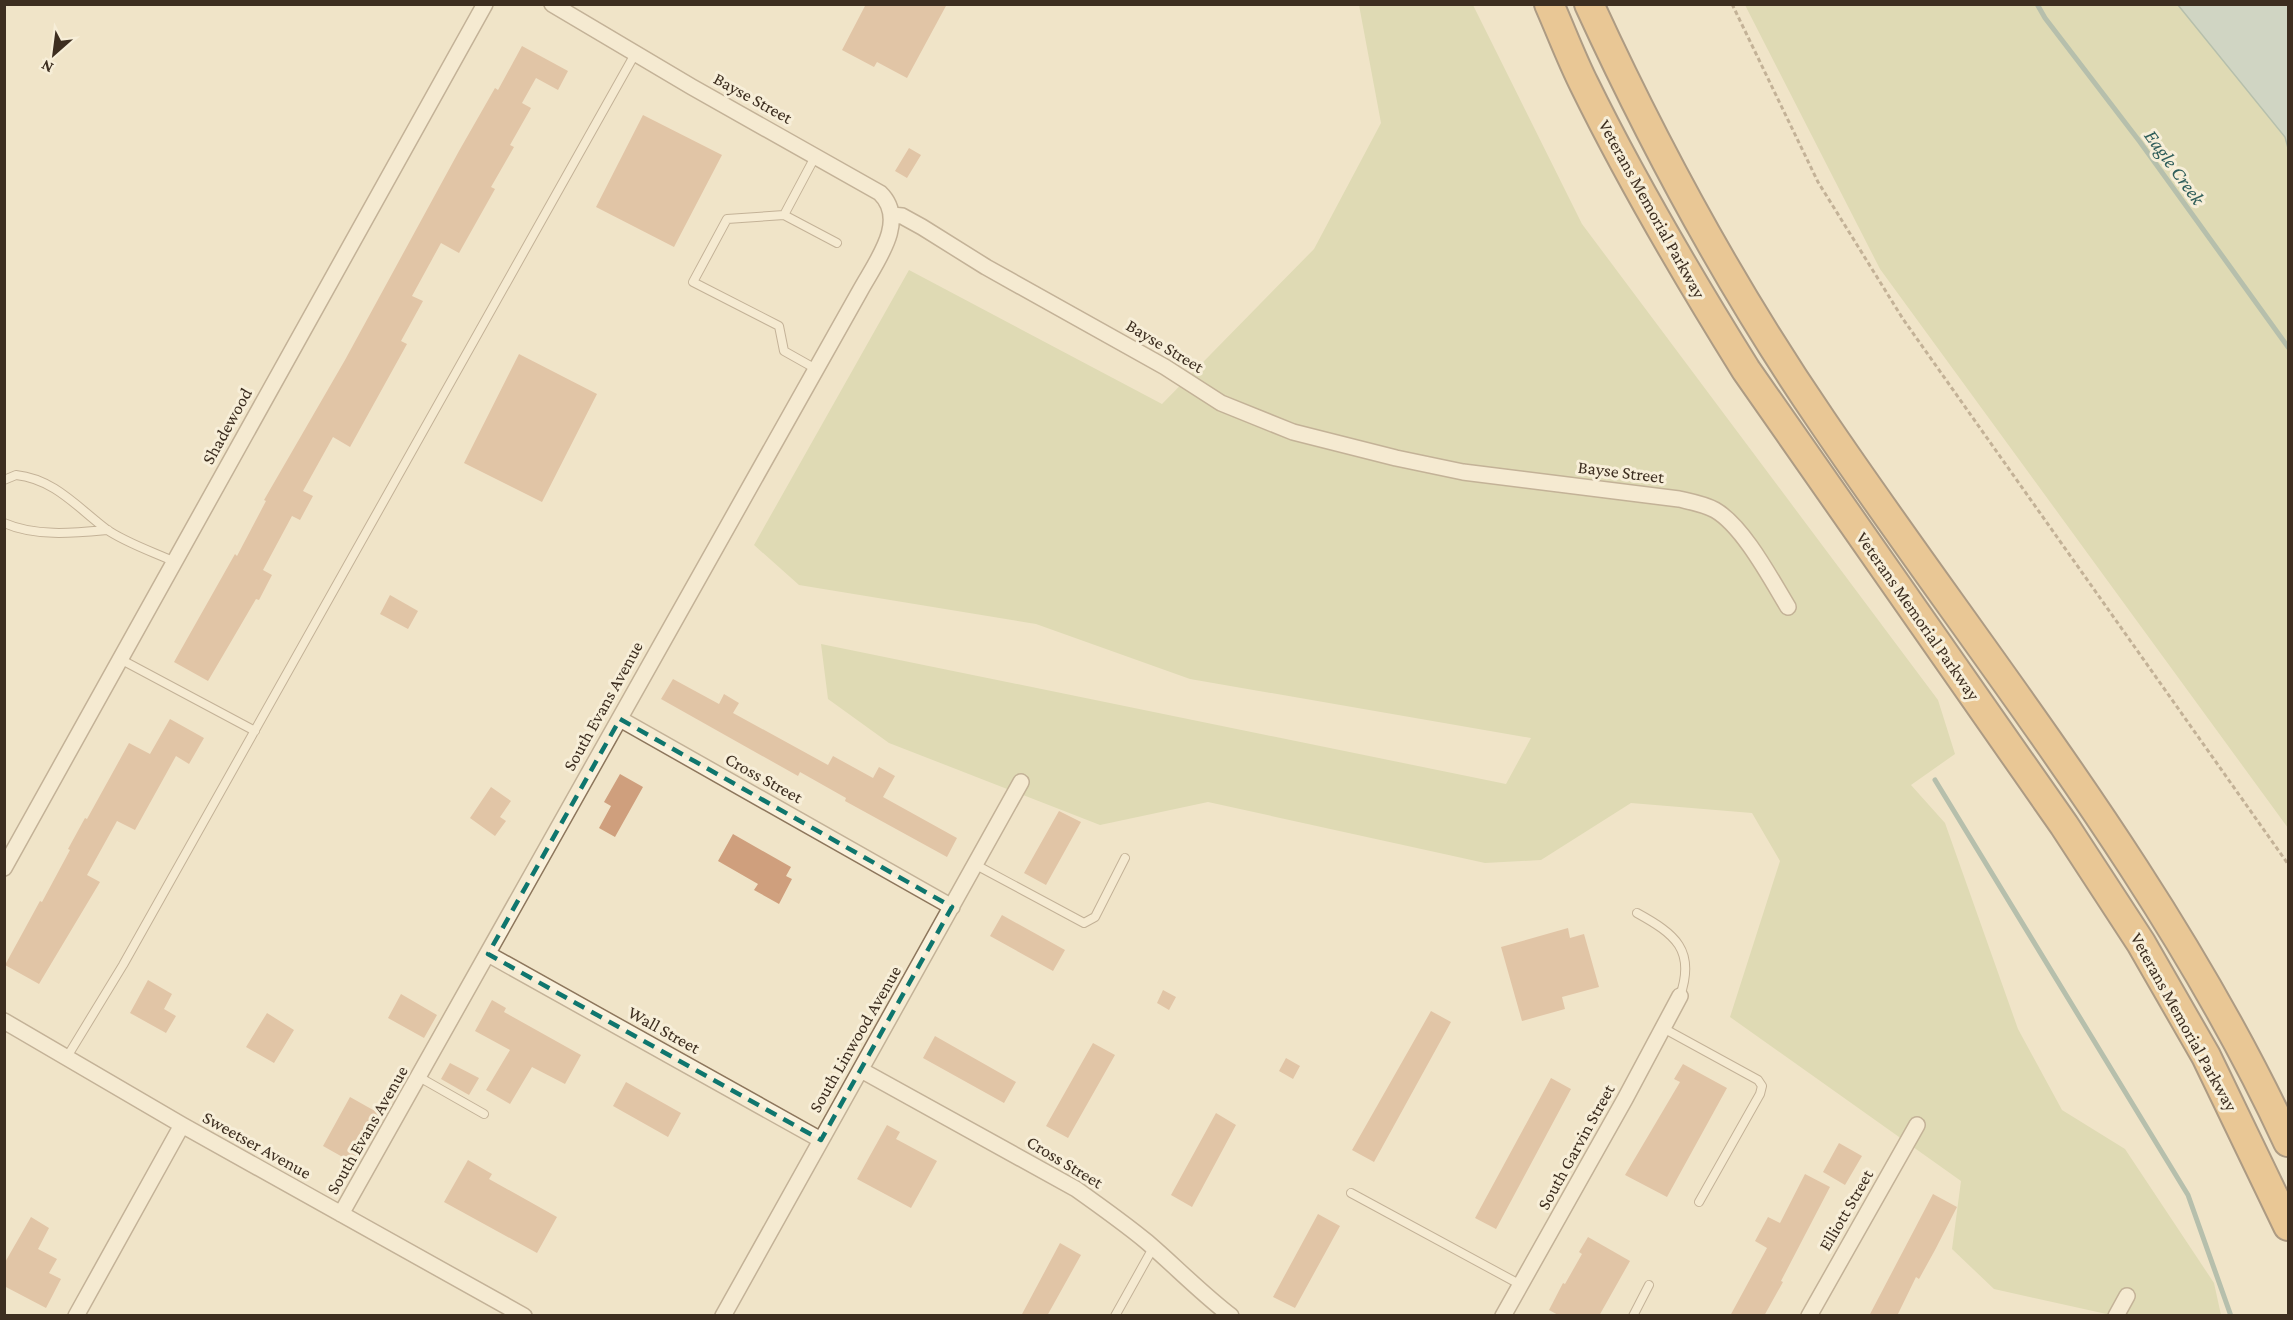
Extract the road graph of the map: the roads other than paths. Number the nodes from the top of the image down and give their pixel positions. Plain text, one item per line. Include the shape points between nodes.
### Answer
1 (485, 4) edge
2 (552, 4) edge
3 (1549, 4) edge
4 (1589, 4) edge
5 (635, 54) junction
6 (816, 155) junction
7 (784, 215) junction
8 (892, 215) junction
9 (837, 243) dead end
10 (816, 369) junction
11 (4, 480) edge
12 (4, 523) edge
13 (108, 530) junction
14 (173, 561) junction
15 (1788, 607) dead end
16 (120, 659) junction
17 (620, 719) junction
18 (255, 731) junction
19 (1021, 782) dead end
20 (1125, 858) dead end
21 (976, 865) junction
22 (4, 868) edge
23 (952, 907) junction
24 (1637, 913) dead end
25 (488, 954) junction
26 (1680, 996) joint
27 (4, 1021) edge
28 (1663, 1028) junction
29 (67, 1057) junction
30 (861, 1070) junction
31 (419, 1077) junction
32 (484, 1114) dead end
33 (182, 1125) junction
34 (1917, 1125) dead end
35 (820, 1140) junction
36 (2289, 1142) edge
37 (1351, 1192) dead end
38 (1699, 1202) dead end
39 (341, 1214) junction
40 (2289, 1226) edge
41 (1154, 1248) junction
42 (1521, 1285) junction
43 (1650, 1285) dead end
44 (2127, 1296) dead end
45 (76, 1316) edge
46 (524, 1316) edge
47 (723, 1316) edge
48 (1115, 1316) edge
49 (1231, 1316) edge
50 (1503, 1316) edge
51 (1633, 1316) edge
52 (1809, 1316) edge
53 (2116, 1316) edge

1 - 14 street, Shadewood
2 - 5 street, Bayse Street
3 - 40 highway, Veterans Memorial Parkway via 1583,82 1701,297 1746,370 2064,825 2141,943 2206,1056
4 - 36 highway, Veterans Memorial Parkway via 1674,179 1746,303 1821,419 2114,837 2223,1014
5 - 6 street, Bayse Street
5 - 18 lane
6 - 7 lane
6 - 8 street, Bayse Street via 880,193 887,199
7 - 9 lane
7 - 10 lane via 727,219 693,282 779,326 784,351
8 - 10 street, South Evans Avenue via 888,237
8 - 15 street, Bayse Street via 922,227 1221,403 1293,432 1463,472 1679,498 1704,505 1729,520
10 - 17 street, South Evans Avenue
11 - 13 lane via 16,475 39,480 72,499
12 - 13 lane via 65,533
13 - 14 lane
14 - 16 street, Shadewood
16 - 18 lane
16 - 22 street, Shadewood
17 - 23 street, Cross Street
17 - 25 street, South Evans Avenue
18 - 29 lane
19 - 21 street, South Linwood Avenue
20 - 21 lane via 1095,917 1084,923
21 - 23 street, South Linwood Avenue
23 - 30 street, South Linwood Avenue
24 - 26 lane via 1666,929 1678,944 1686,961
25 - 31 street, South Evans Avenue
25 - 35 street, Wall Street
26 - 28 street, South Garvin Street
27 - 29 street, Sweetser Avenue
28 - 38 lane via 1758,1080 1762,1086
28 - 42 street, South Garvin Street
29 - 33 street, Sweetser Avenue
30 - 35 street, South Linwood Avenue
30 - 41 street, Cross Street via 1076,1189
31 - 32 lane
31 - 39 street, South Evans Avenue
33 - 39 street, Sweetser Avenue
33 - 45 street
34 - 52 street, Elliott Street
35 - 47 street, South Linwood Avenue
37 - 42 lane
39 - 46 street, Sweetser Avenue
41 - 48 lane
41 - 49 street, Cross Street
42 - 50 street, South Garvin Street
43 - 51 lane
44 - 53 street

